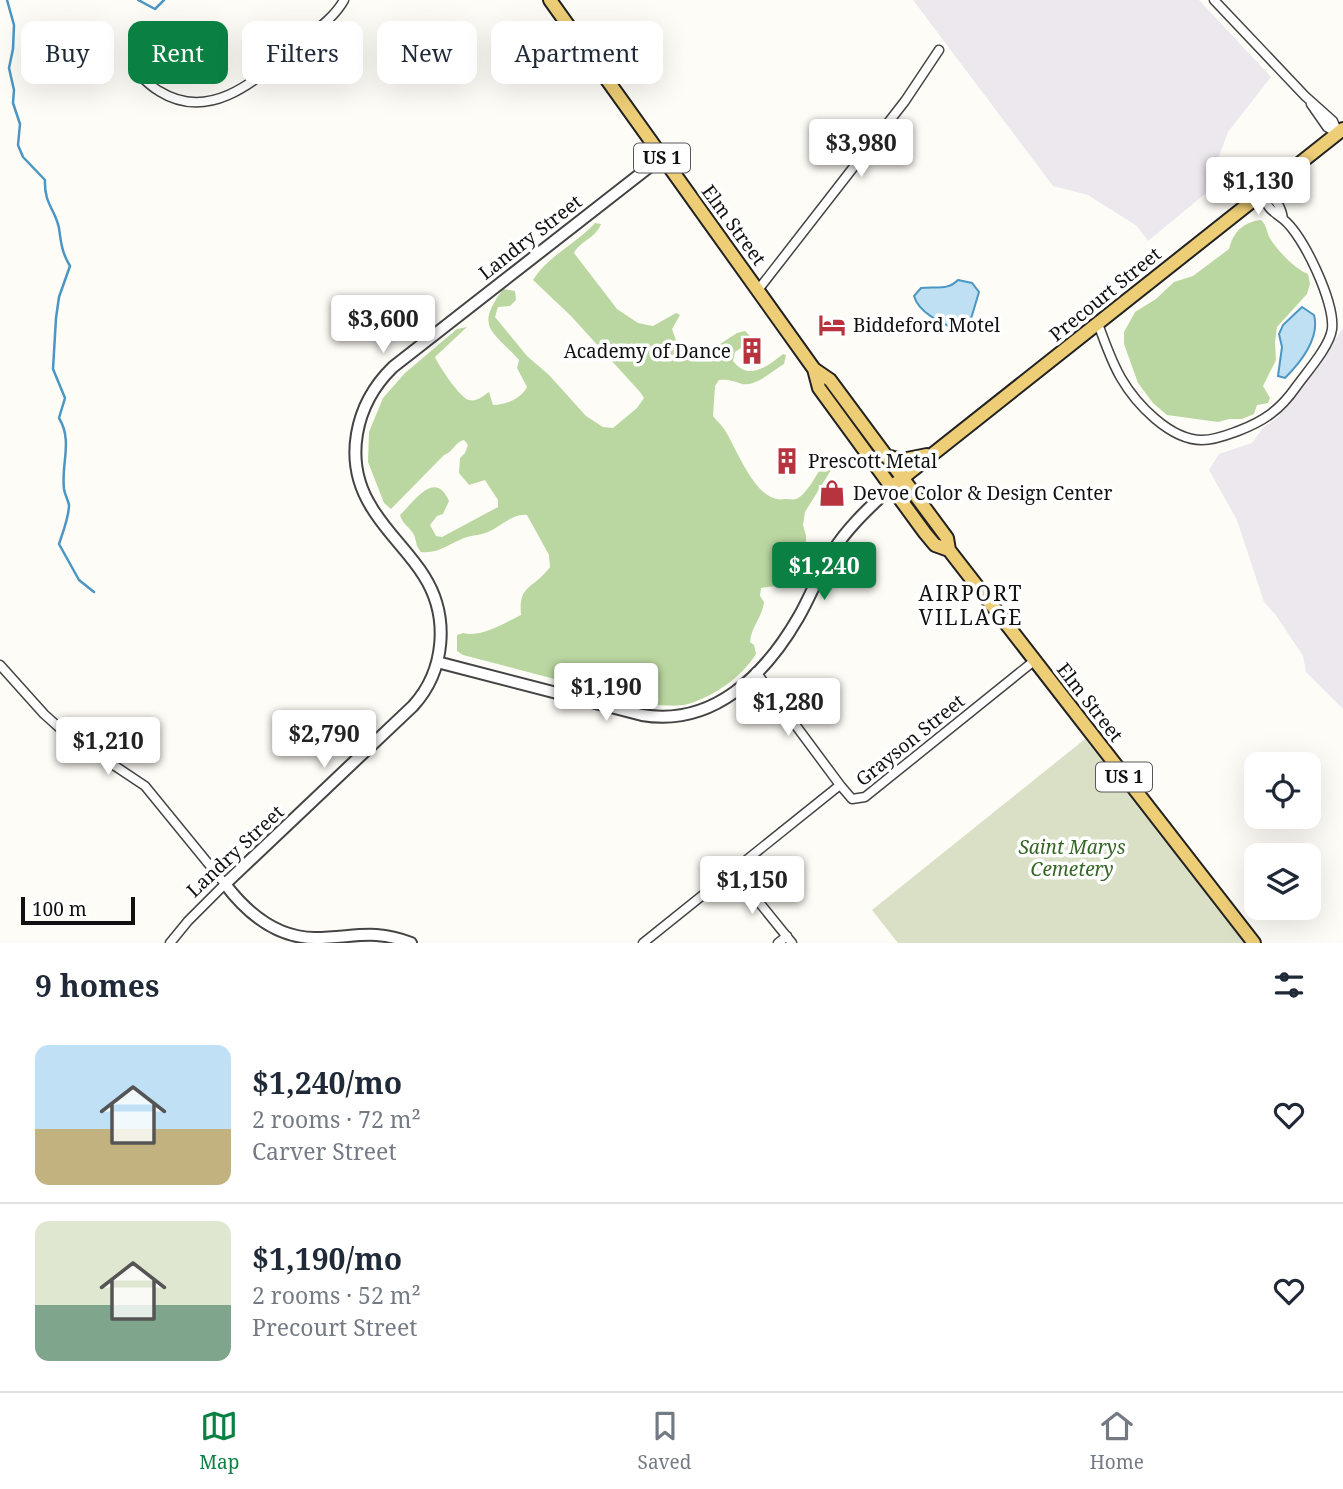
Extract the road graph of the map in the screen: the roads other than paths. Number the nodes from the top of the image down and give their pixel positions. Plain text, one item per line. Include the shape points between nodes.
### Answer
1 (344, 0) edge
2 (550, 0) edge
3 (1214, 0) edge
4 (939, 50) dead end
5 (149, 84) edge
6 (1340, 131) edge
7 (662, 157) junction
8 (1263, 191) junction
9 (758, 290) junction
10 (1098, 324) junction
11 (814, 369) junction
12 (934, 453) junction
13 (886, 456) junction
14 (902, 480) junction
15 (890, 488) junction
16 (948, 550) junction
17 (1034, 661) junction
18 (437, 662) junction
19 (0, 665) edge
20 (756, 672) junction
21 (840, 785) junction
22 (733, 870) junction
23 (225, 884) junction
24 (789, 939) edge
25 (170, 943) edge
26 (411, 943) edge
27 (643, 943) edge
28 (778, 943) edge
29 (1254, 943) edge

1 - 5 street via 255,81 223,98 170,97
2 - 7 main road, Elm Street / US 1
3 - 6 street
4 - 9 street via 905,101
6 - 8 main road, Precourt Street
7 - 9 main road, Elm Street / US 1
7 - 18 street, Landry Street via 399,362 380,380 365,406 356,441 358,476 373,509 419,569 434,597 440,629
8 - 10 main road, Precourt Street
8 - 10 street via 1282,209 1283,219 1318,274 1332,330 1286,401 1271,416 1229,435 1204,440 1175,432 1128,389
9 - 11 main road, Elm Street / US 1
10 - 12 main road, Precourt Street
11 - 13 main road, Elm Street / US 1 via 830,380
11 - 15 main road, Elm Street / US 1 via 819,388
12 - 13 main road via 909,460
12 - 14 main road, Precourt Street
13 - 14 main road, Elm Street / US 1
14 - 15 main road, Precourt Street
14 - 16 main road, Elm Street / US 1 via 947,538
15 - 16 main road, Elm Street / US 1 via 936,545
15 - 20 street via 838,542 792,628
16 - 17 main road, Elm Street / US 1
17 - 21 street, Grayson Street via 861,799 850,797
17 - 29 main road, Elm Street / US 1
18 - 20 street via 664,718 716,705
18 - 23 street, Landry Street via 414,706
19 - 23 street via 64,732 145,786
20 - 21 street
21 - 22 street, Grayson Street
22 - 24 street
22 - 27 street, Grayson Street
23 - 25 street, Landry Street
23 - 26 street via 250,912 288,933 315,938 370,933
24 - 28 street

